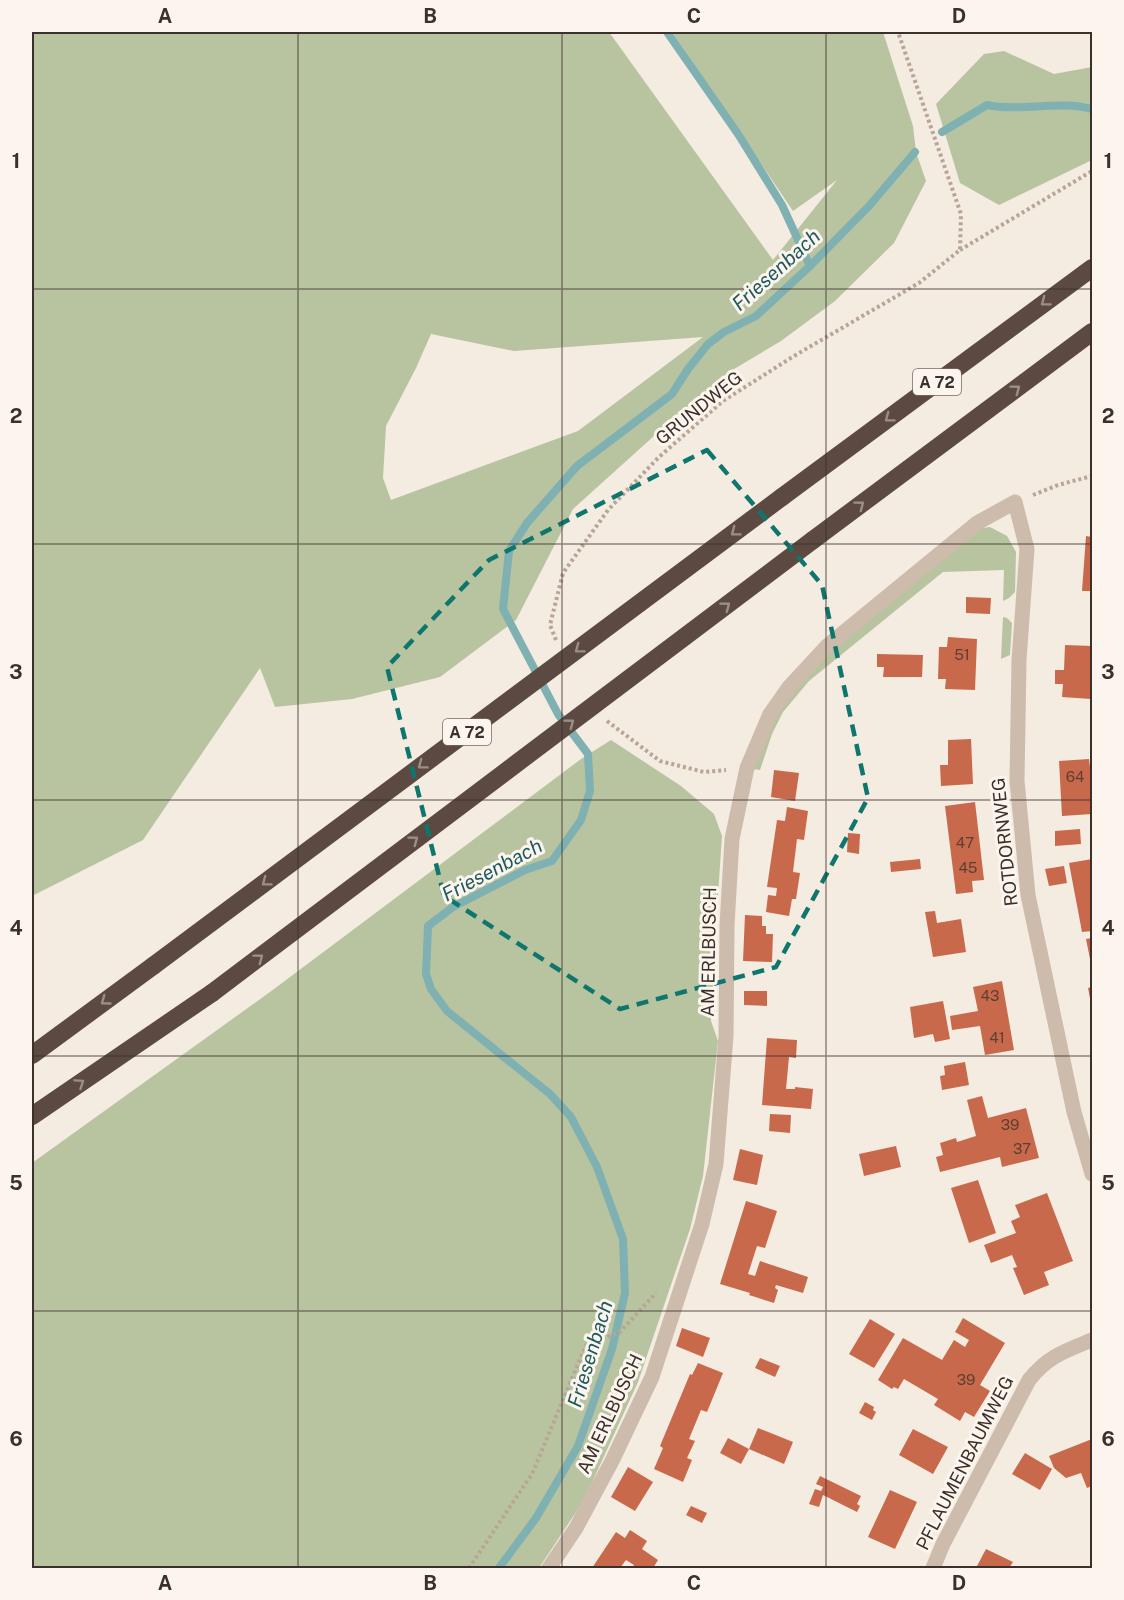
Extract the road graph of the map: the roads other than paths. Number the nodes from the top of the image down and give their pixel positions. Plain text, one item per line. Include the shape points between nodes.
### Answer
1 (1092, 268) edge
2 (1092, 332) edge
3 (1015, 501) joint
4 (32, 1055) edge
5 (32, 1116) edge
6 (1092, 1174) edge
7 (1092, 1340) edge
8 (549, 1569) edge
9 (933, 1569) edge

1 -> 4 highway, A 72, bridge
5 -> 2 highway, bridge via 212,993
3 - 6 street, ROTDORNWEG via 1027,549 1019,660 1017,781 1028,895 1074,1112
3 - 8 street, AM ERLBUSCH via 977,523 827,646 770,714 747,768 732,839 726,1036 716,1164 702,1224 652,1377 612,1461
7 - 9 street, PFLAUMENBAUMWEG via 1058,1354 1040,1366 1029,1380

